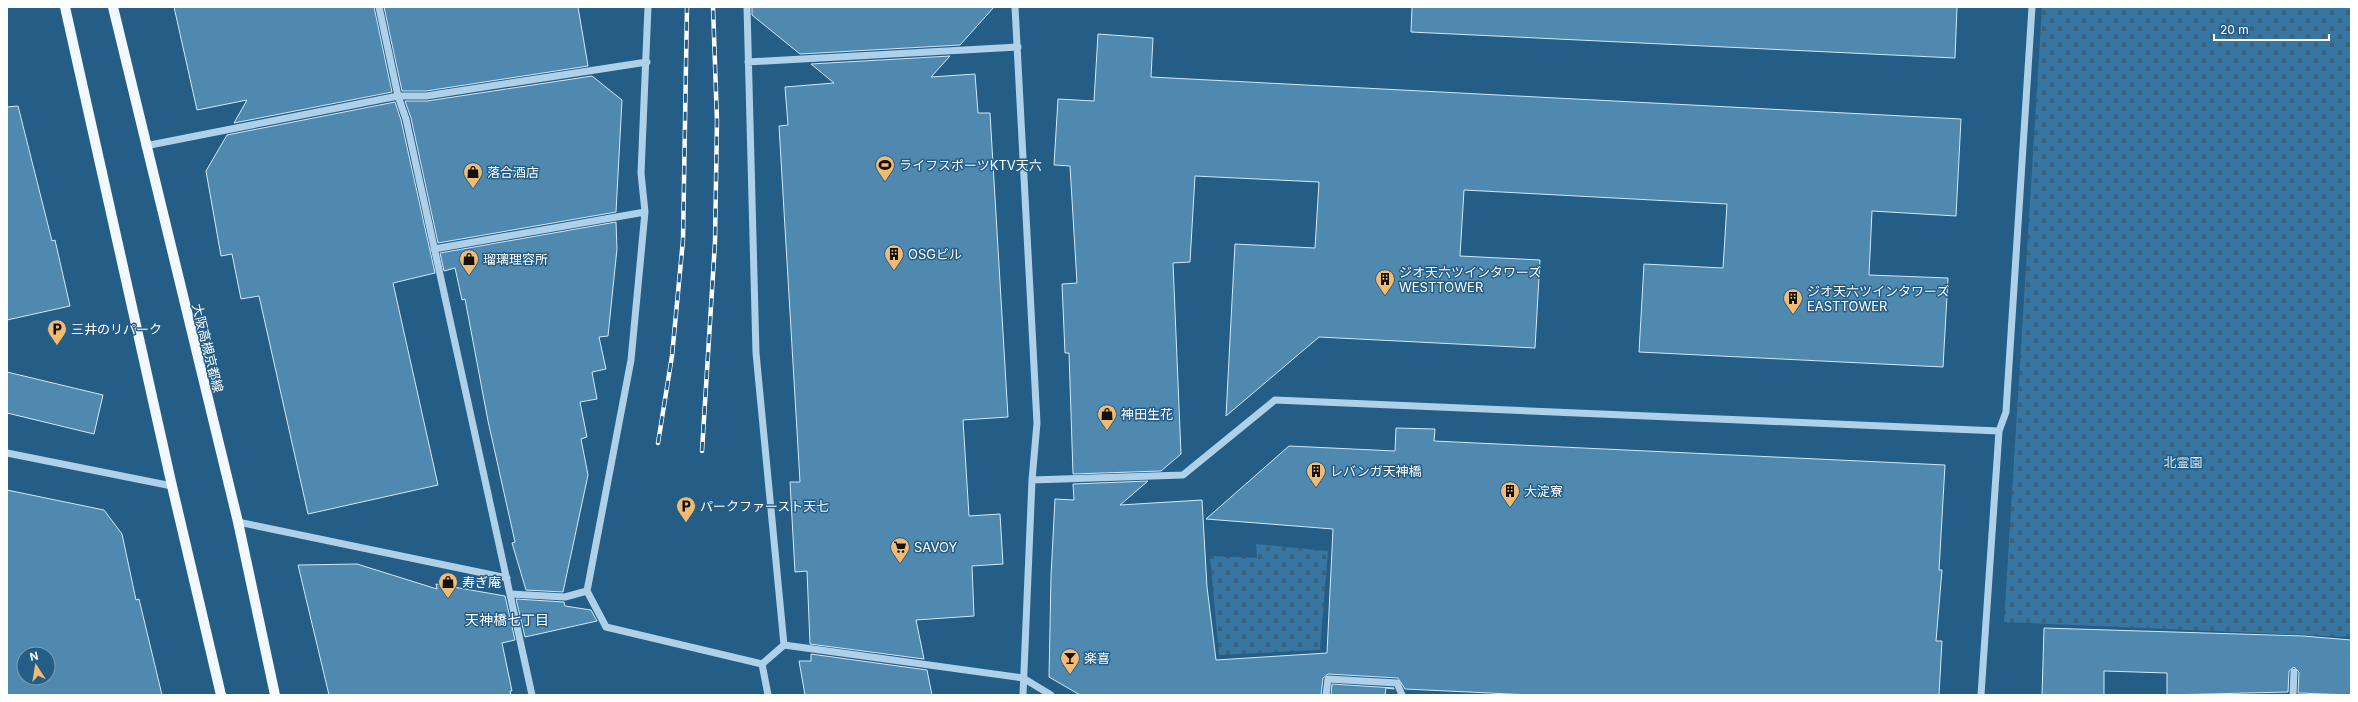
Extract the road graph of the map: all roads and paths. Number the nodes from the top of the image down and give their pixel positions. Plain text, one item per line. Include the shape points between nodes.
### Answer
1 (65, 7) edge
2 (113, 7) edge
3 (379, 7) edge
4 (648, 7) edge
5 (747, 7) edge
6 (1015, 7) edge
7 (2032, 7) edge
8 (1018, 47) junction
9 (646, 62) junction
10 (748, 62) junction
11 (398, 96) junction
12 (146, 146) junction
13 (644, 212) junction
14 (434, 249) junction
15 (2000, 431) junction
16 (7, 453) edge
17 (1032, 480) junction
18 (172, 486) junction
19 (238, 522) junction
20 (507, 578) junction
21 (587, 591) junction
22 (510, 594) junction
23 (784, 645) junction
24 (762, 664) junction
25 (2294, 672) dead end
26 (1023, 678) junction
27 (221, 695) edge
28 (275, 695) edge
29 (532, 695) edge
30 (768, 695) edge
31 (1023, 695) edge
32 (1051, 695) edge
33 (1326, 695) edge
34 (1402, 695) edge
35 (1981, 695) edge
36 (2293, 695) edge

1 - 18 main road
2 - 12 main road, 大阪高槻京都線
3 - 11 street
4 - 9 street
5 - 10 street
6 - 8 street
7 - 15 street via 2006,412
8 - 10 street
8 - 17 street via 1037,423
9 - 11 street via 426,96
9 - 13 street via 642,172
10 - 23 street via 756,353
11 - 12 street
11 - 14 street via 406,119
12 - 19 main road, 大阪高槻京都線
13 - 14 street
13 - 21 street via 631,360
14 - 20 street
15 - 17 street via 1275,400 1183,475
15 - 35 street
16 - 18 street
17 - 26 street
18 - 27 main road
19 - 20 street
19 - 28 main road, 大阪高槻京都線
20 - 22 street
21 - 22 street via 565,597
21 - 24 street via 606,627
22 - 29 street
23 - 24 street
23 - 26 street
24 - 30 street
25 - 36 street
26 - 31 street
26 - 32 street
33 - 34 street via 1328,679 1397,683

